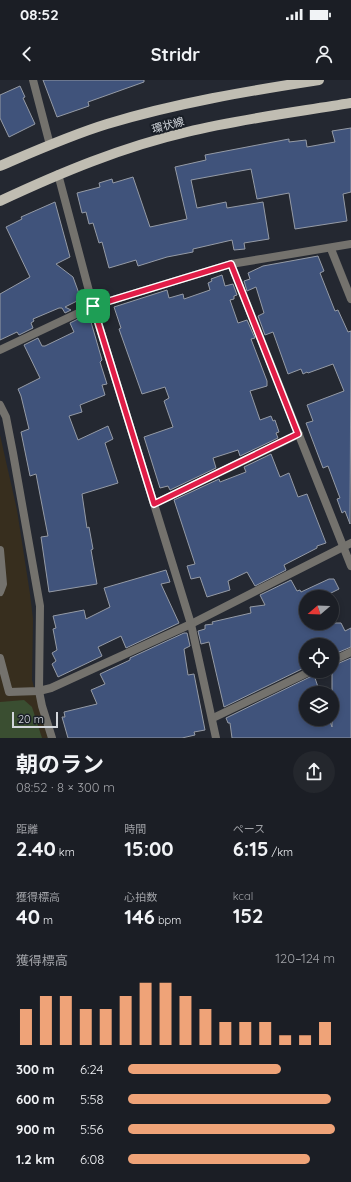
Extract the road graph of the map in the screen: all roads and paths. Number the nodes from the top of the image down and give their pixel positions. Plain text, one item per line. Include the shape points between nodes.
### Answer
1 (33, 80) edge
2 (319, 80) edge
3 (351, 103) edge
4 (50, 145) junction
5 (0, 166) edge
6 (58, 174) junction
7 (0, 201) edge
8 (351, 244) edge
9 (332, 248) junction
10 (231, 264) junction
11 (351, 299) edge
12 (93, 306) junction
13 (0, 350) edge
14 (0, 404) edge
15 (298, 434) junction
16 (154, 504) junction
17 (351, 543) edge
18 (343, 546) junction
19 (0, 550) edge
20 (351, 566) edge
21 (0, 592) edge
22 (191, 624) junction
23 (351, 652) edge
24 (0, 658) edge
25 (339, 658) edge
26 (299, 677) edge
27 (39, 691) junction
28 (213, 718) junction
29 (52, 738) edge
30 (216, 738) edge

1 - 4 street
2 - 4 main road, 環状線 via 167,108 107,124
3 - 6 main road, 環状線 via 187,132
4 - 5 main road, 環状線
6 - 7 main road, 環状線
6 - 12 street
8 - 9 street
9 - 10 street
9 - 11 street
10 - 12 street
10 - 15 street
12 - 13 street
12 - 16 street
14 - 27 street via 6,417 40,606
15 - 16 street
15 - 18 street
16 - 22 street
17 - 18 street
18 - 20 street
18 - 22 street
19 - 21 street via 3,584
22 - 27 street
22 - 28 street
23 - 25 street
24 - 27 street via 9,692
26 - 28 street
27 - 29 street
28 - 30 street

